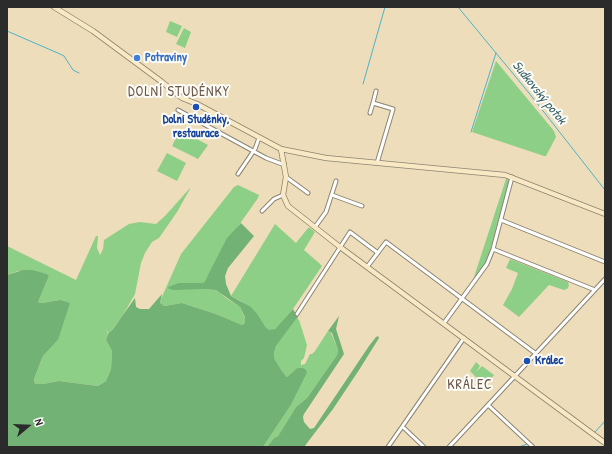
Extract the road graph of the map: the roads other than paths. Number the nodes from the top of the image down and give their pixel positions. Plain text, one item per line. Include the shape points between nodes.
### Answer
1 (54, 7) edge
2 (376, 91) dead end
3 (373, 103) junction
4 (178, 110) dead end
5 (370, 113) dead end
6 (259, 138) junction
7 (281, 149) junction
8 (254, 151) junction
9 (377, 163) junction
10 (284, 164) junction
11 (238, 174) dead end
12 (286, 177) junction
13 (512, 177) junction
14 (336, 181) dead end
15 (308, 193) dead end
16 (283, 195) junction
17 (332, 195) junction
18 (362, 206) dead end
19 (262, 211) dead end
20 (605, 214) edge
21 (501, 220) junction
22 (315, 226) junction
23 (340, 247) junction
24 (493, 249) junction
25 (378, 253) junction
26 (605, 262) edge
27 (367, 266) junction
28 (605, 279) edge
29 (595, 290) junction
30 (462, 299) junction
31 (296, 314) dead end
32 (444, 323) junction
33 (464, 338) junction
34 (536, 353) junction
35 (515, 376) junction
36 (488, 405) junction
37 (404, 428) dead end
38 (420, 443) junction
39 (605, 443) edge
40 (388, 447) edge
41 (416, 447) edge
42 (424, 447) edge
43 (449, 447) edge
44 (533, 447) edge

1 - 6 street via 99,36 182,98
2 - 3 street
3 - 5 street
3 - 9 street via 392,109
4 - 8 street
6 - 7 street
6 - 8 street
7 - 9 street via 326,158
7 - 10 street
8 - 10 street
8 - 11 street
9 - 13 street
10 - 12 street
12 - 15 street
12 - 16 street
13 - 20 street
13 - 21 street
14 - 17 street
16 - 19 street via 274,199
16 - 22 street via 288,206
17 - 18 street
17 - 22 street via 326,212
21 - 24 street
21 - 26 street
22 - 23 street
23 - 25 street via 350,232
23 - 27 street
23 - 31 street
24 - 29 street
24 - 30 street via 487,264
25 - 27 street
25 - 30 street via 386,242
27 - 32 street
28 - 29 street
29 - 34 street
30 - 32 street
30 - 34 street
32 - 33 street
33 - 35 street
33 - 40 street
34 - 35 street
35 - 36 street
35 - 39 street
36 - 43 street
36 - 44 street
37 - 38 street
38 - 41 street
38 - 42 street

